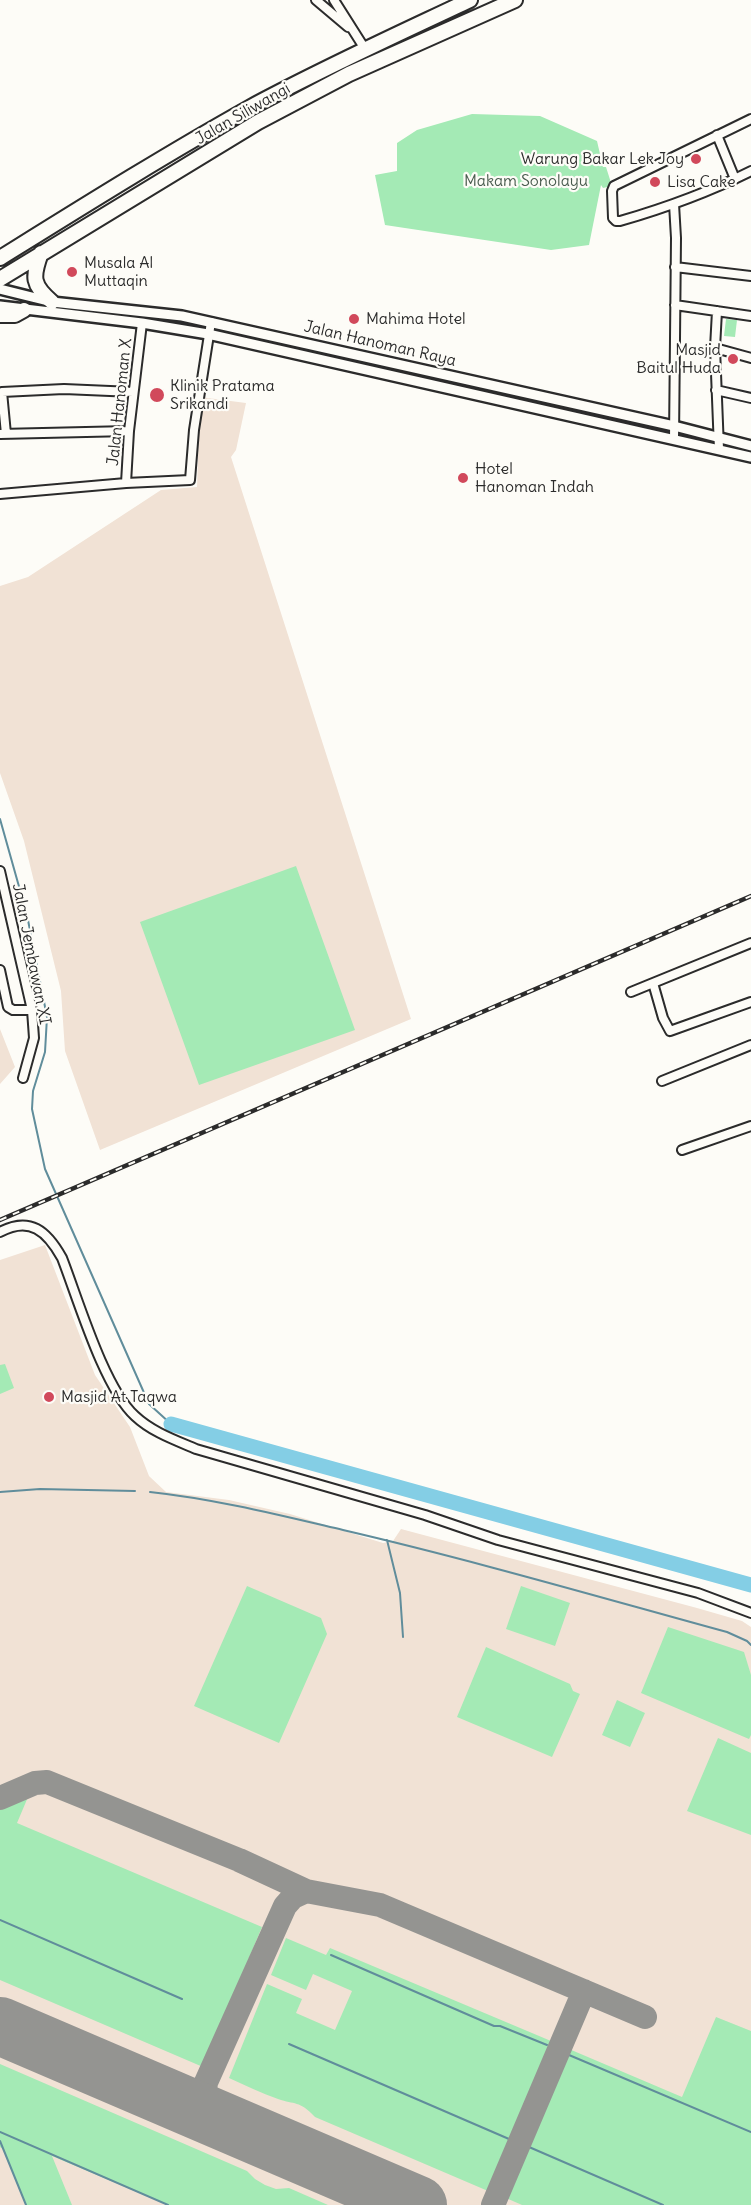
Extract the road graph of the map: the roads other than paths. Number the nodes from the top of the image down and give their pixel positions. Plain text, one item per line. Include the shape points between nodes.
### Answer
1 (316, 0) edge
2 (334, 0) edge
3 (470, 0) edge
4 (515, 0) edge
5 (354, 32) junction
6 (365, 49) junction
7 (751, 119) edge
8 (717, 135) junction
9 (751, 171) edge
10 (735, 179) junction
11 (674, 204) junction
12 (41, 253) junction
13 (0, 258) edge
14 (675, 267) junction
15 (751, 276) edge
16 (0, 279) edge
17 (0, 289) edge
18 (52, 302) junction
19 (675, 305) junction
20 (0, 306) edge
21 (24, 310) junction
22 (717, 311) junction
23 (0, 315) edge
24 (751, 316) edge
25 (211, 322) junction
26 (142, 323) junction
27 (208, 334) junction
28 (715, 348) junction
29 (751, 358) edge
30 (716, 390) junction
31 (133, 392) junction
32 (751, 398) edge
33 (674, 426) junction
34 (129, 430) junction
35 (3, 434) edge
36 (718, 437) junction
37 (675, 439) junction
38 (751, 446) edge
39 (719, 449) junction
40 (751, 457) edge
41 (126, 483) junction
42 (0, 494) edge
43 (0, 871) edge
44 (751, 943) edge
45 (0, 970) edge
46 (653, 983) junction
47 (631, 992) dead end
48 (751, 1002) edge
49 (32, 1010) junction
50 (751, 1045) edge
51 (24, 1078) dead end
52 (662, 1081) dead end
53 (751, 1126) edge
54 (682, 1150) dead end
55 (0, 1232) edge
56 (751, 1613) edge

1 - 5 street
2 - 5 street
3 - 6 highway, Jalan Siliwangi
4 - 12 highway, Jalan Siliwangi via 349,74 258,122
5 - 6 street
6 - 13 highway, Jalan Siliwangi via 250,108
7 - 8 street
8 - 10 street
8 - 11 street via 614,186 612,191 616,221
9 - 10 street
10 - 11 street
11 - 14 street
12 - 16 highway, Jalan Siliwangi
12 - 18 highway via 34,278 40,292
14 - 15 street
14 - 19 street
17 - 18 street, Jalan Hanoman Raya
18 - 25 street, Jalan Hanoman Raya
19 - 22 street
19 - 33 street
20 - 21 street, Jalan Hanoman Raya
21 - 23 highway via 15,315
21 - 26 street, Jalan Hanoman Raya
22 - 24 street
22 - 28 street
25 - 27 street
25 - 33 street, Jalan Hanoman Raya
26 - 27 street, Jalan Hanoman Raya
26 - 31 street, Jalan Hanoman X
27 - 37 street, Jalan Hanoman Raya
27 - 41 street via 190,480
28 - 29 street
28 - 30 street
30 - 32 street
30 - 36 street
31 - 34 street, Jalan Hanoman X
31 - 35 street via 64,388 2,392
33 - 36 street, Jalan Hanoman Raya
33 - 37 street
34 - 35 street
34 - 41 street, Jalan Hanoman X
36 - 38 street, Jalan Hanoman Raya
36 - 39 street
37 - 39 street, Jalan Hanoman Raya
39 - 40 street, Jalan Hanoman Raya
41 - 42 street
43 - 49 street, Jalan Jembawan XI
44 - 46 street
45 - 49 street via 8,1007 13,1011
46 - 47 street
46 - 48 street via 670,1031
49 - 51 street, Jalan Jembawan XI via 34,1038
50 - 52 street
53 - 54 street
55 - 56 street via 11,1226 33,1226 55,1246 102,1362 125,1405 142,1422 167,1437 498,1540 698,1593

